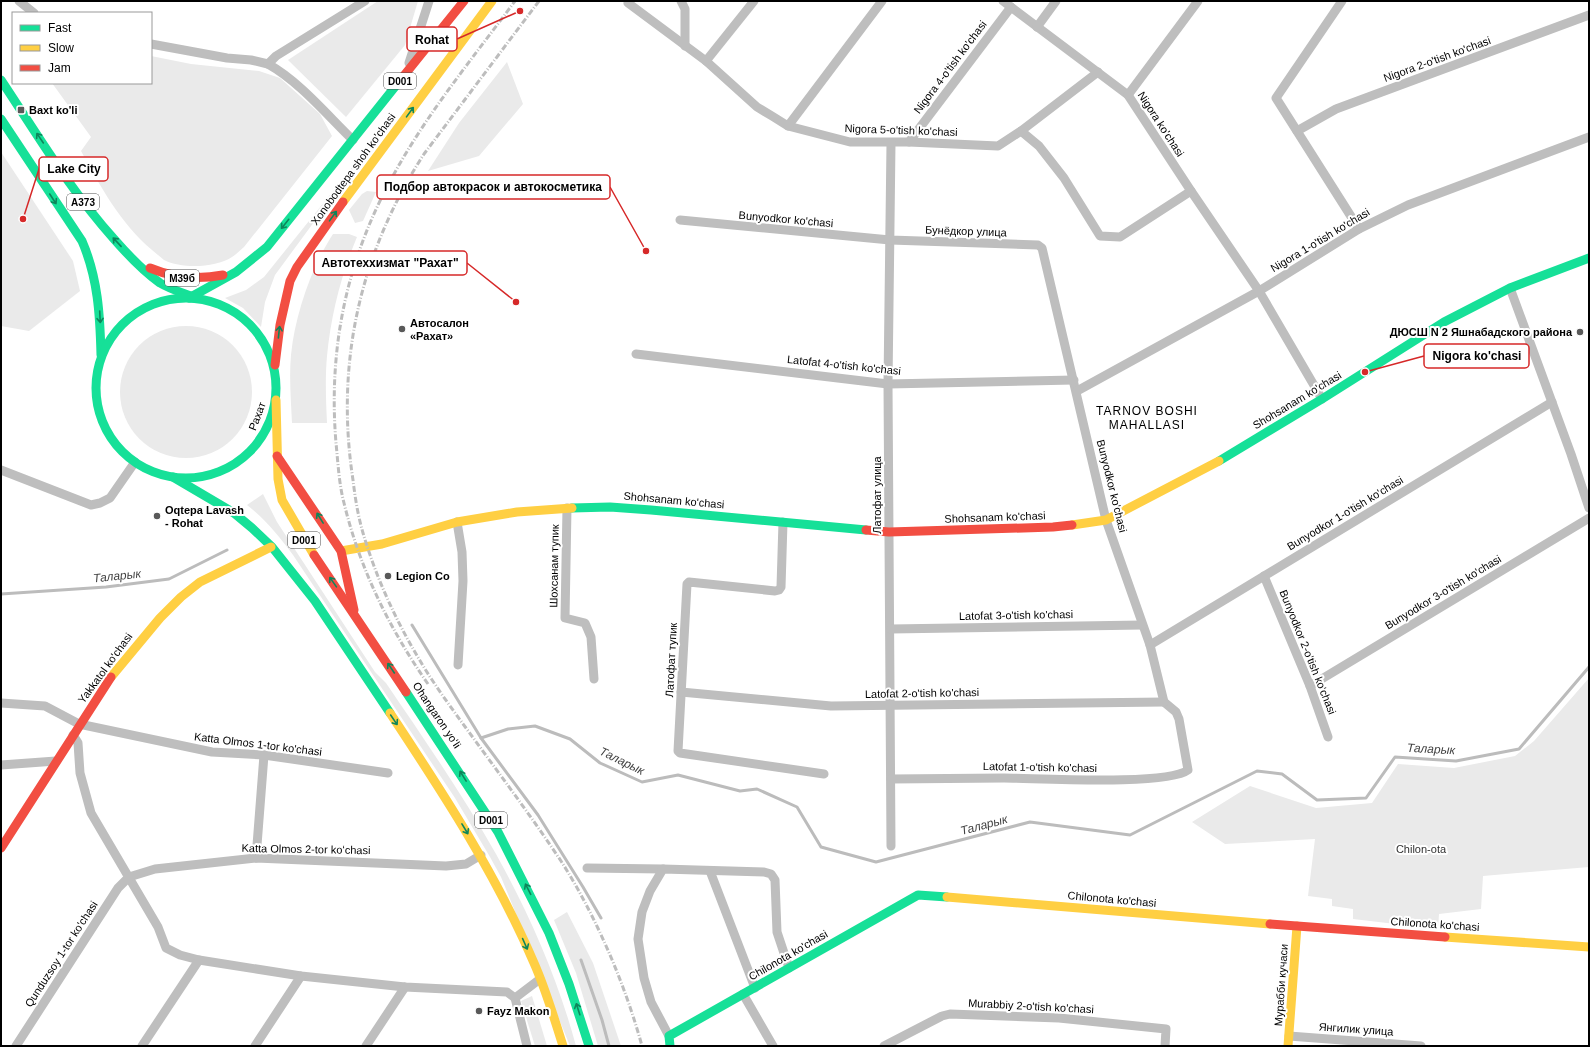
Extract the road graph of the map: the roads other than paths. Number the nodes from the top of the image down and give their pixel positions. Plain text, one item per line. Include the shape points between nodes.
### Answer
1 (19, 1) edge
2 (365, 1) edge
3 (429, 1) edge
4 (464, 1) edge
5 (492, 1) edge
6 (681, 1) edge
7 (754, 1) edge
8 (882, 1) edge
9 (1056, 1) edge
10 (1198, 1) edge
11 (1342, 1) edge
12 (628, 2) edge
13 (1007, 4) edge
14 (33, 12) edge
15 (1588, 19) edge
16 (1037, 27) junction
17 (152, 44) edge
18 (685, 46) junction
19 (706, 61) junction
20 (268, 64) junction
21 (1098, 72) junction
22 (406, 74) junction
23 (1, 80) edge
24 (1128, 94) junction
25 (1, 119) edge
26 (788, 126) junction
27 (1021, 131) junction
28 (1297, 132) junction
29 (1589, 136) edge
30 (353, 140) junction
31 (909, 142) junction
32 (891, 143) junction
33 (1191, 192) junction
34 (680, 220) dead end
35 (1359, 229) junction
36 (890, 240) junction
37 (1040, 246) joint
38 (131, 258) junction
39 (1589, 258) edge
40 (236, 272) junction
41 (1510, 288) junction
42 (1259, 291) junction
43 (191, 297) junction
44 (636, 354) dead end
45 (101, 355) junction
46 (275, 371) junction
47 (1074, 380) junction
48 (888, 384) junction
49 (1077, 391) junction
50 (1322, 399) junction
51 (276, 400) junction
52 (1552, 402) junction
53 (277, 456) junction
54 (135, 462) junction
55 (1, 470) edge
56 (173, 477) junction
57 (567, 508) junction
58 (1589, 508) edge
59 (1589, 518) edge
60 (1106, 520) junction
61 (457, 522) junction
62 (784, 522) junction
63 (889, 532) junction
64 (271, 547) junction
65 (340, 551) junction
66 (1264, 576) junction
67 (355, 614) junction
68 (1142, 625) junction
69 (891, 629) junction
70 (1150, 645) junction
71 (458, 665) dead end
72 (594, 679) dead end
73 (1310, 686) junction
74 (681, 692) junction
75 (1164, 702) junction
76 (1, 703) edge
77 (890, 706) junction
78 (80, 724) junction
79 (73, 735) junction
80 (1328, 738) dead end
81 (264, 756) junction
82 (56, 760) junction
83 (1, 765) edge
84 (388, 773) dead end
85 (824, 774) dead end
86 (891, 779) junction
87 (891, 846) dead end
88 (1, 848) edge
89 (481, 855) junction
90 (256, 858) junction
91 (587, 868) dead end
92 (663, 869) junction
93 (710, 871) junction
94 (129, 877) junction
95 (1298, 926) junction
96 (1589, 947) edge
97 (199, 960) junction
98 (789, 968) junction
99 (301, 976) junction
100 (540, 979) junction
101 (405, 987) junction
102 (755, 988) junction
103 (743, 994) junction
104 (515, 998) junction
105 (669, 1036) junction
106 (1289, 1036) junction
107 (16, 1046) edge
108 (142, 1046) edge
109 (255, 1046) edge
110 (366, 1046) edge
111 (527, 1046) edge
112 (563, 1046) edge
113 (589, 1046) edge
114 (670, 1046) edge
115 (773, 1046) edge
116 (884, 1046) edge
117 (1164, 1046) edge
118 (1288, 1046) edge
119 (1421, 1046) edge

1 - 14 street
2 - 20 street via 276,56
3 - 22 street
4 - 22 main road, Xonobodtepa shoh ko'chasi / D001
46 -> 5 main road, Xonobodtepa shoh ko'chasi / D001 via 280,325 290,281 297,267
6 - 18 street via 684,9
7 - 19 street
8 - 26 street
9 - 16 street
10 - 24 street
11 - 28 street via 1276,98
12 - 18 street, Nigora 5-o'tish ko'chasi
13 - 16 street, Nigora ko'chasi
13 - 31 street, Nigora 4-o'tish ko'chasi
15 - 28 street, Nigora 2-o'tish ko'chasi via 1336,109
16 - 21 street, Nigora ko'chasi
17 - 20 street
18 - 19 street, Nigora 5-o'tish ko'chasi
19 - 26 street, Nigora 5-o'tish ko'chasi via 757,107
20 - 30 street via 280,71 320,106
21 - 24 street, Nigora ko'chasi
21 - 27 street, Nigora 5-o'tish ko'chasi
22 - 30 main road, Xonobodtepa shoh ko'chasi / D001
38 -> 23 main road, A373 via 87,209
24 - 33 street, Nigora ko'chasi
25 -> 45 main road, A373 via 82,241 91,260 98,293
26 - 32 street, Nigora 5-o'tish ko'chasi via 850,142
27 - 31 street, Nigora 5-o'tish ko'chasi via 998,146
27 - 33 street via 1039,146 1064,178 1100,236 1120,237
28 - 35 street
29 - 35 street, Nigora 1-o'tish ko'chasi via 1408,205
30 -> 40 main road, Xonobodtepa shoh ko'chasi / D001 via 267,247
31 - 32 street, Nigora 5-o'tish ko'chasi
32 - 36 street, Латофат улица
33 - 42 street, Nigora ko'chasi
34 - 36 street, Bunyodkor ko'chasi
35 - 42 street, Nigora 1-o'tish ko'chasi
36 - 37 street, Бунёдкор улица
36 - 48 street, Латофат улица
37 - 47 street, Bunyodkor ko'chasi
38 - 40 main road, M39б via 151,269 178,277 206,279
38 - 43 main road, A373 via 166,286
39 - 41 main road, Shohsanam ko'chasi
40 - 43 main road, Xonobodtepa shoh ko'chasi / D001
41 - 50 main road, Shohsanam ko'chasi via 1444,322
41 - 52 street
42 - 49 street, Nigora 1-o'tish ko'chasi
42 - 50 street, Nigora ko'chasi
43 - 45 main road, Рахат / D001 via 156,303 136,313 120,328
43 - 46 main road, Рахат / D001 via 228,308 250,324 266,345
44 - 48 street, Latofat 4-o'tish ko'chasi
45 - 54 main road, Рахат / D001 via 96,388 102,419 115,443
46 - 51 main road, Рахат / D001
47 - 48 street, Latofat 4-o'tish ko'chasi
47 - 49 street, Bunyodkor ko'chasi
48 - 63 street, Латофат улица
49 - 60 street, Bunyodkor ko'chasi
50 - 60 main road, Shohsanam ko'chasi via 1213,465
51 - 53 main road, Ohangaron yoʻli / D001
51 - 56 main road, Рахат / D001 via 269,425 246,456 224,470 212,474 193,478
52 - 58 street
52 - 66 street, Bunyodkor 1-o'tish ko'chasi
65 -> 53 main road
67 -> 53 main road, Ohangaron yoʻli / D001 via 311,551 288,512 279,486
54 - 55 street via 110,498 91,505
54 - 56 main road, Рахат / D001 via 148,470
56 - 64 main road, D001 via 228,509 253,528
57 - 61 main road, Shohsanam ko'chasi via 517,512
57 - 62 main road, Shohsanam ko'chasi via 624,508
57 - 72 street, Шохсанам тупик via 565,618 585,623 591,637
59 - 73 street, Bunyodkor 3-o'tish ko'chasi
60 - 63 main road, Shohsanam ko'chasi via 1053,527
60 - 68 street, Bunyodkor ko'chasi
61 - 65 main road, Shohsanam ko'chasi via 382,544
61 - 71 street via 463,581
62 - 63 main road, Shohsanam ko'chasi
62 - 74 street, Латофат тупик via 779,590 689,582 687,584
63 - 69 street, Латофат улица
64 - 78 main road, Yakkatol ko'chasi via 207,578 175,602 122,662
64 -> 89 main road, D001 via 315,602 426,767
65 - 67 main road
66 - 70 street, Bunyodkor 1-o'tish ko'chasi
66 - 73 street, Bunyodkor 2-o'tish ko'chasi
113 -> 67 main road, Ohangaron yoʻli / D001 via 549,933 498,832
68 - 69 street, Latofat 3-o'tish ko'chasi
68 - 70 street, Bunyodkor ko'chasi
69 - 77 street, Латофат улица
70 - 75 street, Bunyodkor ko'chasi
73 - 80 street, Bunyodkor 2-o'tish ko'chasi
74 - 77 street, Latofat 2-o'tish ko'chasi via 831,706
74 - 85 street, Латофат тупик via 678,747 680,753
75 - 77 street, Latofat 2-o'tish ko'chasi
75 - 86 street, Latofat 1-o'tish ko'chasi via 1176,712 1179,719 1188,770 1170,776 1127,780
76 - 78 street, Katta Olmos 1-tor ko'chasi via 45,706
77 - 86 street, Латофат улица
78 - 79 main road, Yakkatol ko'chasi
78 - 81 street, Katta Olmos 1-tor ko'chasi via 212,752
79 - 82 main road, Yakkatol ko'chasi
79 - 94 street via 78,742 80,773 91,813
81 - 84 street, Katta Olmos 1-tor ko'chasi
81 - 90 street
82 - 83 street
82 - 88 main road, Yakkatol ko'chasi
86 - 87 street, Латофат улица
89 - 90 street, Katta Olmos 2-tor koʻchasi via 466,864 446,866
89 -> 100 main road, D001 via 518,926
90 - 94 street, Katta Olmos 2-tor koʻchasi via 155,869
91 - 92 street
92 - 93 street
92 - 105 street via 650,891 642,912 638,939 644,978 651,1002
93 - 98 street via 771,874 775,880 777,932
93 - 102 street
94 - 97 street via 158,927 166,948
94 - 107 street, Qunduzsoy 1-tor ko'chasi via 118,888
95 - 96 main road, Chilonota ko'chasi
95 - 98 main road, Chilonota ko'chasi via 918,895
95 - 106 main road, Мурабби кучаси
97 - 99 street
97 - 108 street
98 - 102 main road, Chilonota ko'chasi
99 - 101 street
99 - 109 street
100 - 104 street
100 - 112 main road, D001
101 - 104 street via 507,992
101 - 110 street
102 - 103 main road, Chilonota ko'chasi
103 - 105 main road, Chilonota ko'chasi
103 - 115 street
104 - 111 street
105 - 114 main road
106 - 118 main road, Мурабби кучаси
106 - 119 street, Янгилик улица
116 - 117 street, Murabbiy 2-o'tish ko'chasi via 950,1014 1059,1018 1166,1029

